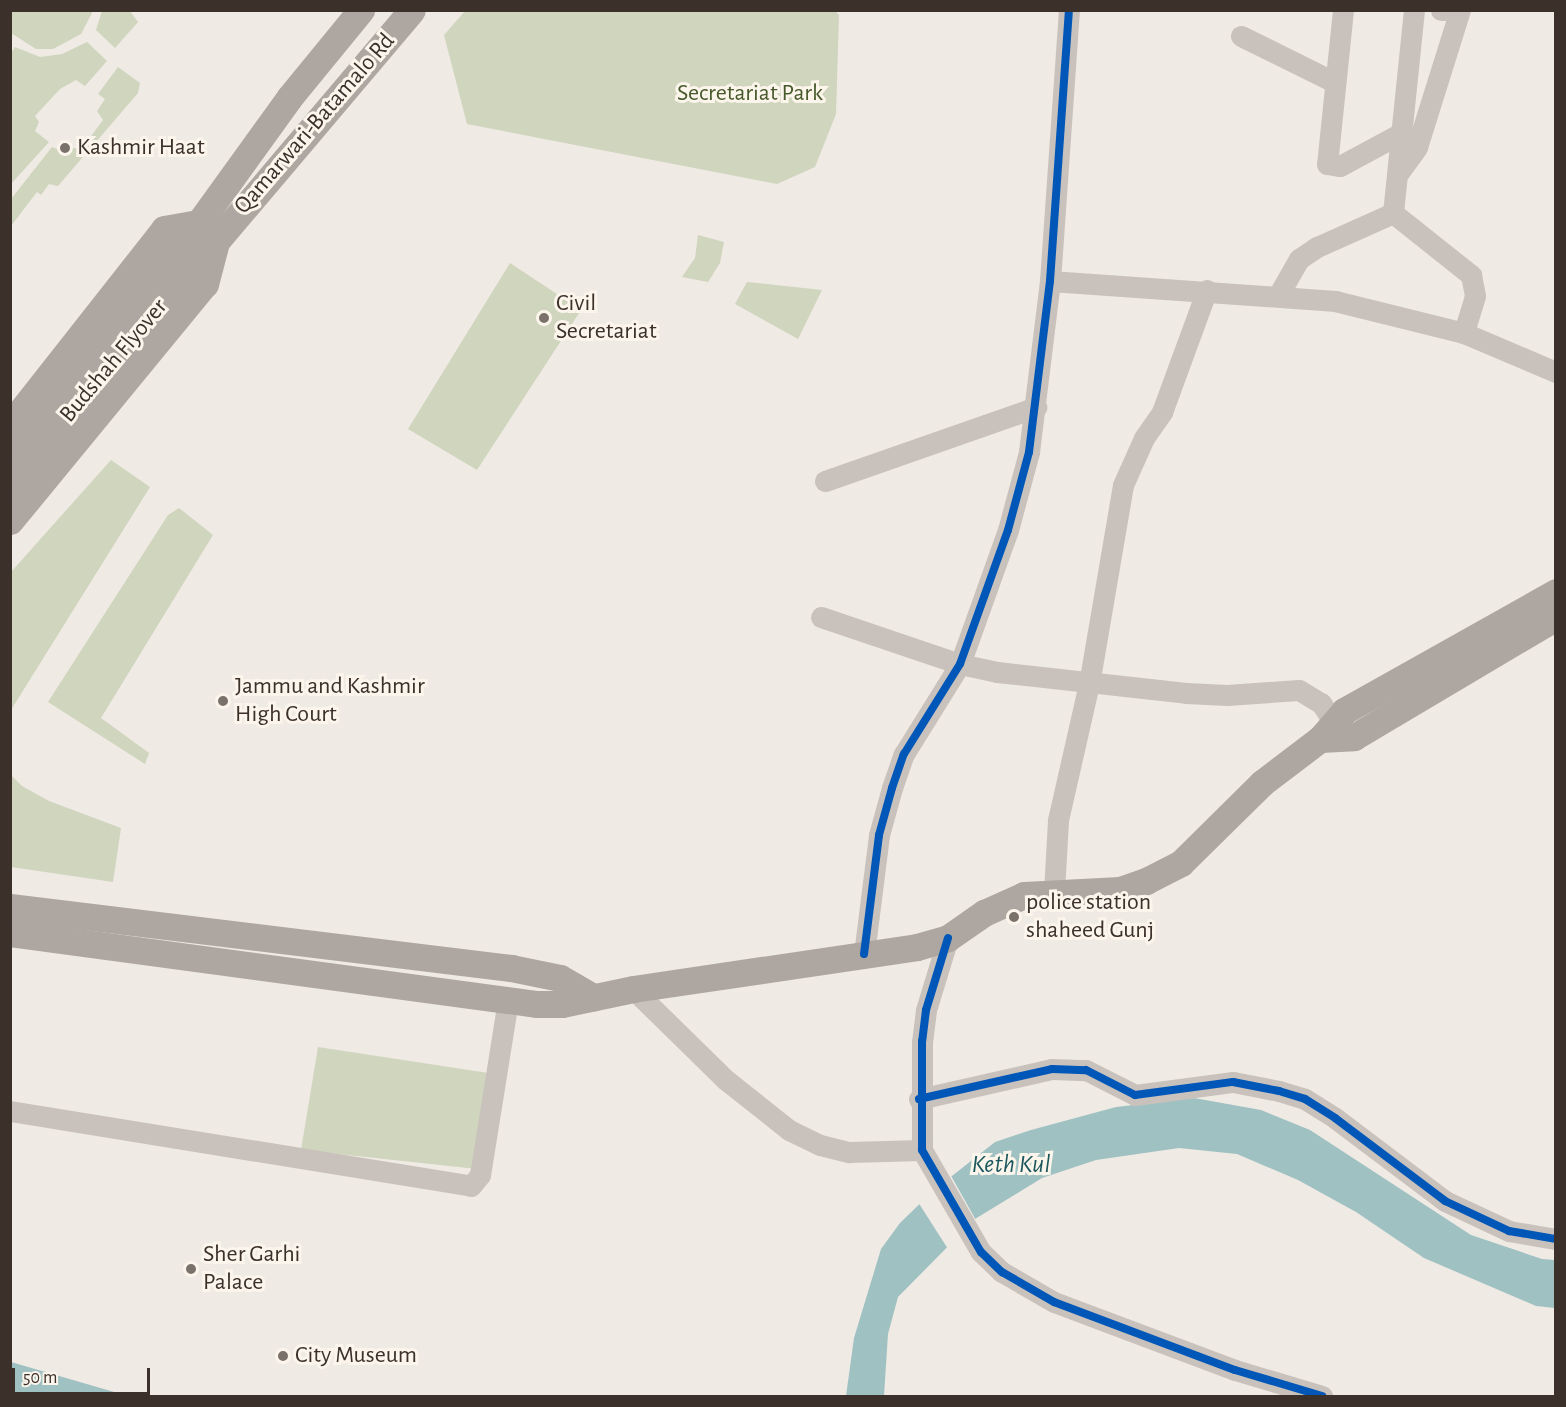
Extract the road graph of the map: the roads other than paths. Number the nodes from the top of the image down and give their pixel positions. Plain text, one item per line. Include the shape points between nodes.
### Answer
1 (361, 10) edge
2 (412, 10) edge
3 (1069, 10) edge
4 (1343, 10) edge
5 (1414, 10) edge
6 (1460, 10) edge
7 (1241, 36) dead end
8 (1334, 82) junction
9 (1401, 133) junction
10 (1397, 175) junction
11 (1392, 213) junction
12 (208, 230) junction
13 (179, 265) junction
14 (1050, 281) junction
15 (1207, 290) junction
16 (1279, 294) junction
17 (1464, 333) junction
18 (1556, 372) edge
19 (1036, 407) junction
20 (10, 425) edge
21 (10, 456) edge
22 (825, 481) dead end
23 (10, 485) edge
24 (10, 521) edge
25 (1556, 592) edge
26 (821, 617) dead end
27 (1556, 617) edge
28 (960, 664) junction
29 (1089, 684) junction
30 (1326, 730) junction
31 (1054, 892) junction
32 (10, 907) edge
33 (10, 933) edge
34 (948, 938) junction
35 (864, 954) junction
36 (633, 989) junction
37 (594, 998) junction
38 (508, 1000) junction
39 (920, 1099) junction
40 (10, 1111) edge
41 (925, 1155) junction
42 (1556, 1239) edge
43 (1322, 1396) edge

1 - 12 main road, Qamarwari-Batamalo Rd via 289,98
2 - 12 main road, Qamarwari-Batamalo Rd
3 - 14 street
4 - 8 street
5 - 9 street
6 - 10 street via 1417,147
7 - 8 street
8 - 9 street via 1327,164 1340,166
9 - 10 street
10 - 11 street
11 - 16 street via 1299,259
11 - 17 street via 1471,275 1475,296
12 - 13 main road, Budshah Flyover
12 - 20 main road via 164,229
12 - 24 main road via 205,284
13 - 21 main road, Budshah Flyover
13 - 23 main road, Budshah Flyover
14 - 15 street
14 - 19 street
15 - 16 street
15 - 29 street via 1162,412 1144,438 1123,485
16 - 17 street via 1393,313
17 - 18 street
19 - 22 street
19 - 28 street via 1020,494
25 - 30 main road
26 - 28 street
27 - 30 main road via 1354,737
28 - 29 street
28 - 35 street via 904,754 892,788 879,835
29 - 30 street via 1227,695 1299,690 1321,703
29 - 31 street via 1058,820
30 - 31 main road via 1262,783 1181,863 1146,882 1120,890
31 - 34 main road via 1003,902
32 - 37 main road via 511,968 560,978
33 - 38 main road
34 - 35 main road via 917,948
34 - 39 street via 926,1010
35 - 36 main road
36 - 37 main road
36 - 41 street via 726,1080 789,1130 820,1145 849,1152
37 - 38 main road via 562,1004
38 - 40 street via 480,1175 471,1186
39 - 41 street
39 - 42 street via 1052,1069 1094,1073 1135,1095 1233,1082 1279,1091 1305,1100 1335,1118 1445,1201 1509,1231
41 - 43 street via 981,1252 1002,1272 1054,1302 1234,1370

